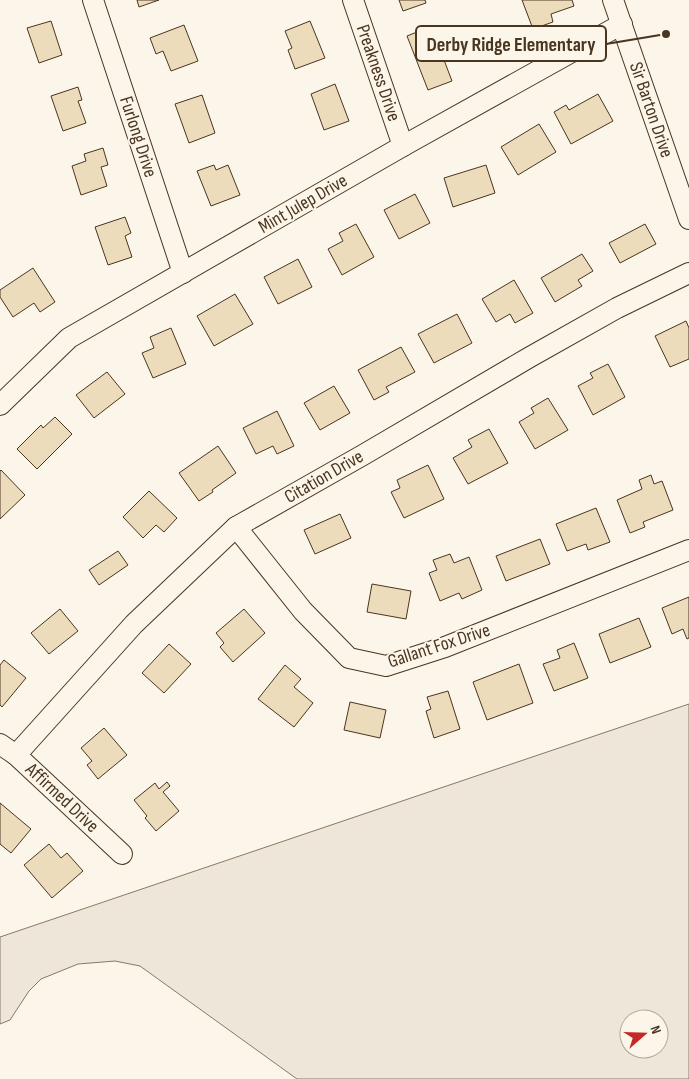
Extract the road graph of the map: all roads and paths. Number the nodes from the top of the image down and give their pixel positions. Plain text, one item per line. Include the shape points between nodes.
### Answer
1 (93, 0) edge
2 (353, 0) edge
3 (613, 0) edge
4 (622, 24) junction
5 (403, 146) junction
6 (689, 219) edge
7 (183, 273) junction
8 (689, 273) edge
9 (0, 405) edge
10 (236, 527) junction
11 (689, 550) edge
12 (8, 749) edge
13 (122, 854) dead end

1 - 7 street, Furlong Drive
2 - 5 street, Preakness Drive
3 - 4 street, Sir Barton Drive
4 - 5 street, Mint Julep Drive
4 - 6 street, Sir Barton Drive
5 - 7 street, Mint Julep Drive
7 - 9 street, Mint Julep Drive via 69,338
8 - 10 street, Citation Drive via 617,308
10 - 11 street, Gallant Fox Drive via 303,611 349,658 386,666 445,647
10 - 12 street, Citation Drive
12 - 13 street, Affirmed Drive

